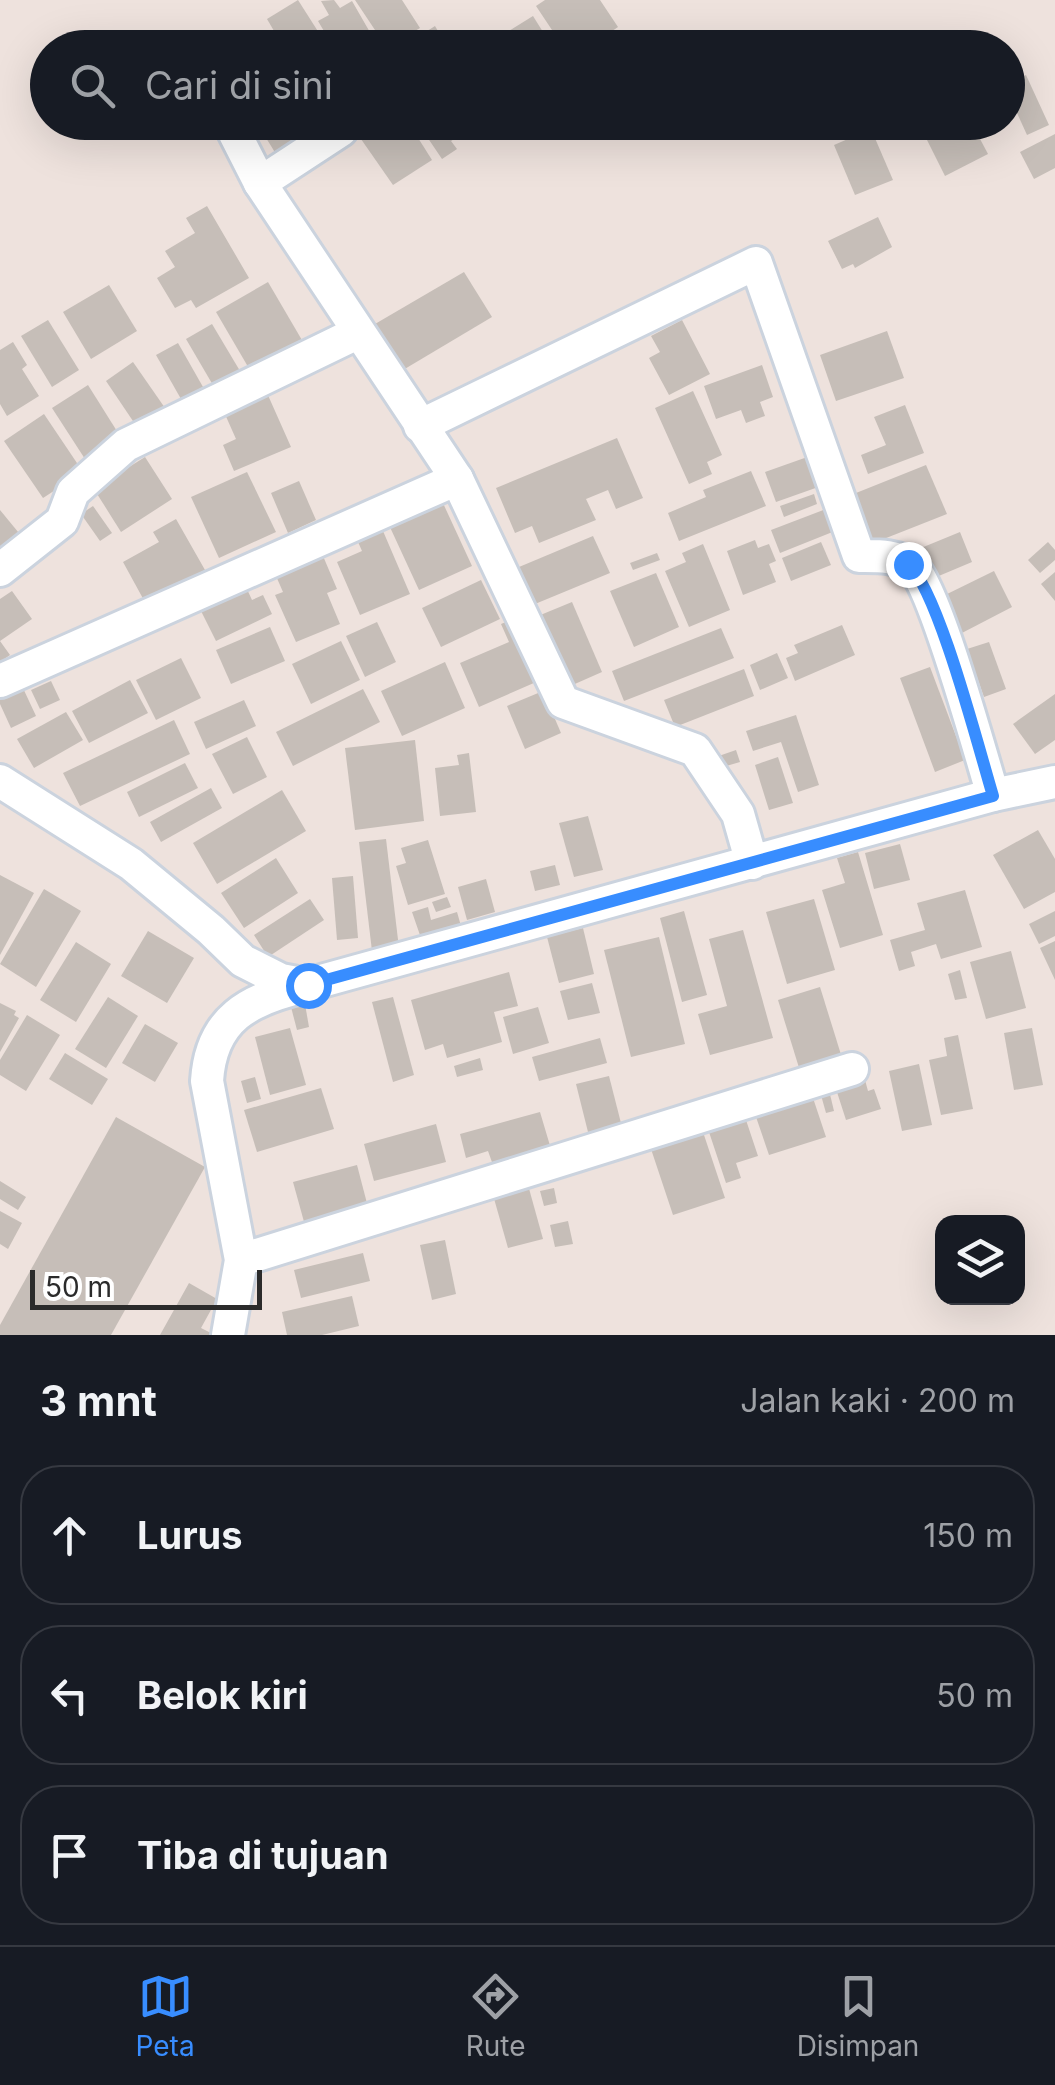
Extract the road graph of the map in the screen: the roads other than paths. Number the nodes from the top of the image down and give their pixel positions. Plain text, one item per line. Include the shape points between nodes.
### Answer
1 (238, 140) edge
2 (326, 140) edge
3 (260, 183) junction
4 (357, 333) junction
5 (420, 426) junction
6 (457, 479) junction
7 (0, 570) edge
8 (0, 681) edge
9 (0, 782) edge
10 (1055, 782) edge
11 (993, 796) junction
12 (752, 863) junction
13 (308, 985) junction
14 (852, 1069) dead end
15 (242, 1260) junction
16 (228, 1335) edge

1 - 3 street
2 - 3 street
3 - 4 street
4 - 5 street
4 - 7 street via 126,445 73,492 62,522
5 - 6 street
5 - 11 street via 756,263 859,556 898,560 916,571 940,625
6 - 8 street
6 - 12 street via 562,702 694,750 738,814
9 - 13 street via 131,864 243,962
10 - 11 street
11 - 12 street
12 - 13 street
13 - 15 street via 247,1006 227,1022 209,1053 207,1081
14 - 15 street
15 - 16 street

